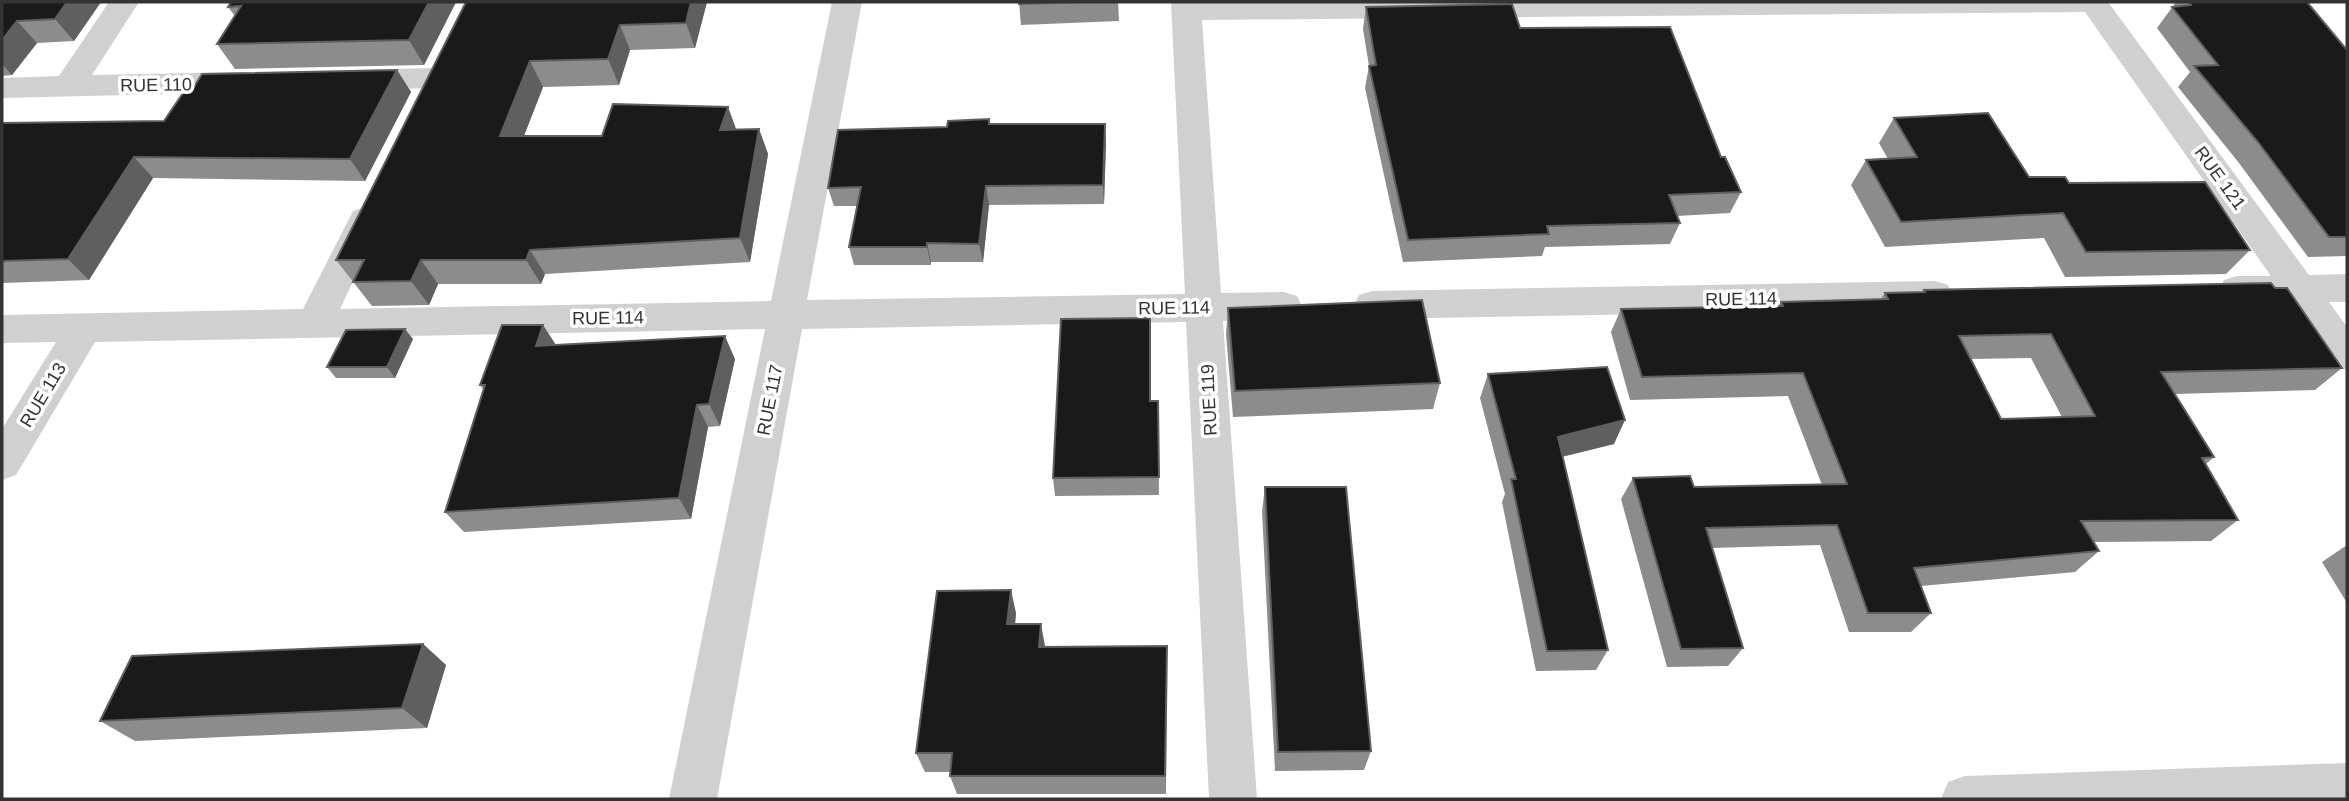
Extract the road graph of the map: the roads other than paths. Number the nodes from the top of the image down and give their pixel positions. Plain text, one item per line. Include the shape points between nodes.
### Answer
1 (124, 2) edge
2 (847, 2) edge
3 (2093, 3) edge
4 (1186, 6) edge
5 (327, 80) edge
6 (272, 82) edge
7 (68, 87) junction
8 (2, 89) edge
9 (418, 114) edge
10 (381, 188) edge
11 (2347, 288) edge
12 (2300, 289) junction
13 (2203, 291) edge
14 (1967, 295) edge
15 (1204, 308) junction
16 (786, 315) junction
17 (314, 324) junction
18 (85, 327) junction
19 (2, 329) edge
20 (2347, 355) edge
21 (2, 463) edge
22 (2347, 786) edge
23 (693, 799) edge
24 (1233, 799) edge
25 (1965, 799) edge

1 - 7 street
2 - 16 street, RUE 117
3 - 4 street
3 - 12 street, RUE 121
4 - 15 street, RUE 119
5 - 9 street via 442,67
6 - 7 street, RUE 110
7 - 8 street, RUE 110
10 - 17 street
11 - 12 street
12 - 13 street
12 - 20 street, RUE 121
14 - 15 street, RUE 114
15 - 16 street, RUE 114
15 - 24 street, RUE 119
16 - 17 street, RUE 114
16 - 23 street, RUE 117
17 - 18 street, RUE 114
18 - 19 street, RUE 114
18 - 21 street, RUE 113
22 - 25 street

